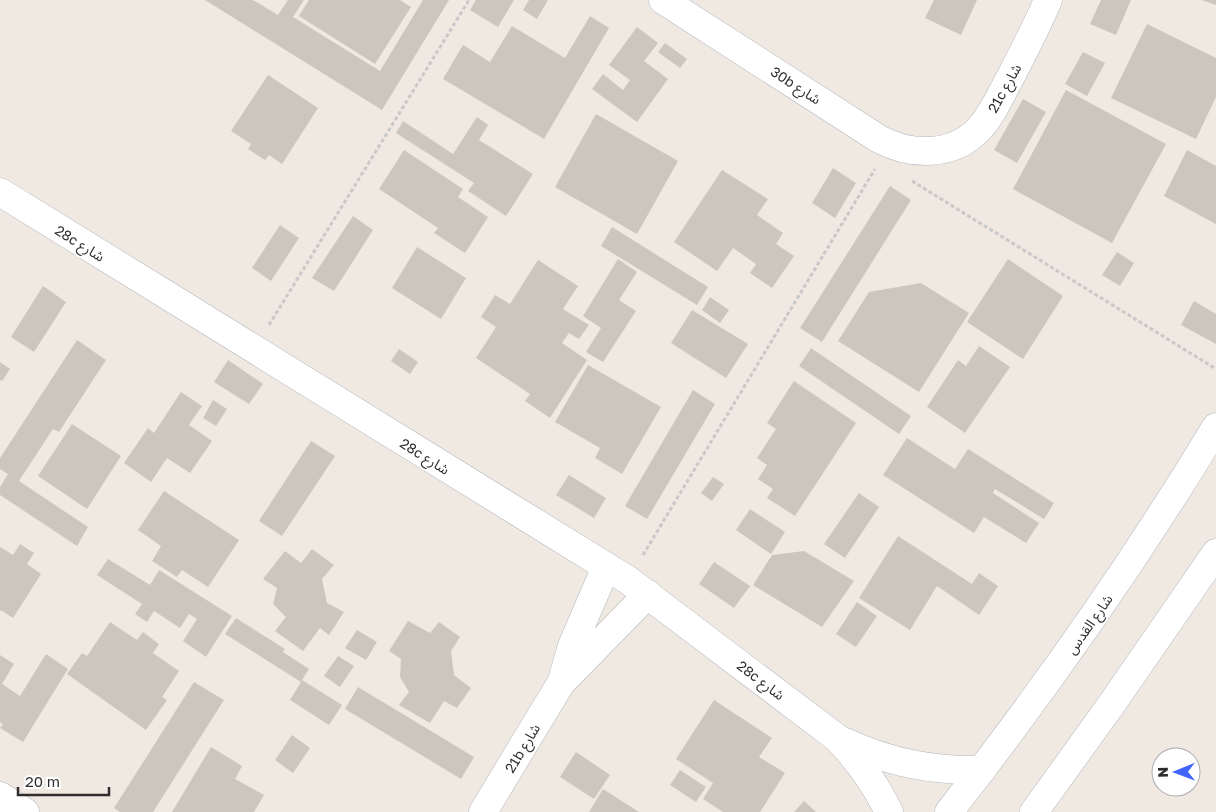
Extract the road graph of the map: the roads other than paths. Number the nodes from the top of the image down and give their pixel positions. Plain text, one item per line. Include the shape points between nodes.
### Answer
1 (663, 0) edge
2 (1048, 0) edge
3 (935, 152) joint
4 (0, 192) edge
5 (1216, 427) edge
6 (1216, 553) edge
7 (627, 581) junction
8 (561, 683) junction
9 (837, 738) junction
10 (982, 770) junction
11 (0, 796) edge
12 (25, 812) edge
13 (482, 812) edge
14 (889, 812) edge
15 (949, 812) edge
16 (1034, 812) edge

1 - 3 street, 30b شارع via 890,145
2 - 3 street, 21c شارع via 992,112 978,130
4 - 7 street, 28c شارع
5 - 10 street, شارع القدس via 1121,577
6 - 16 street
7 - 8 street, 21b شارع
7 - 8 street, 21b شارع via 572,646
7 - 9 street, 28c شارع
8 - 13 street, 21b شارع
9 - 10 street, 28c شارع via 893,761 952,771
9 - 14 street, 28c شارع via 863,766
10 - 15 street, شارع القدس
11 - 12 street

